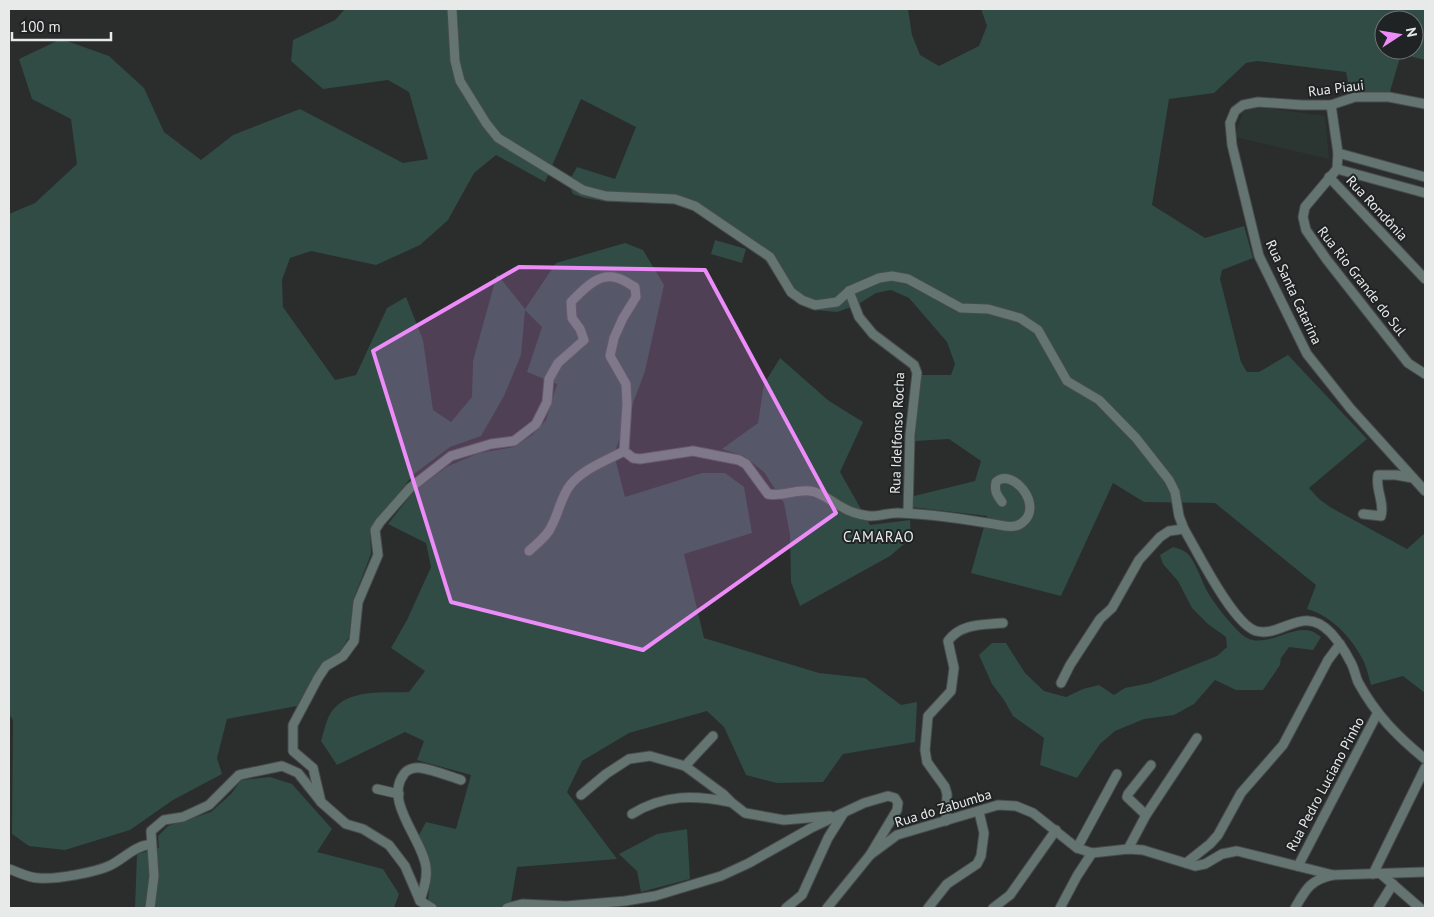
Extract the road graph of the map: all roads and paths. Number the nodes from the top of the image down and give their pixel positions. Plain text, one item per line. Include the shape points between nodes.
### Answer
1 (452, 9) edge
2 (1425, 104) edge
3 (1331, 105) junction
4 (1230, 123) joint
5 (1338, 153) junction
6 (1355, 157) junction
7 (1337, 169) junction
8 (1352, 172) junction
9 (1425, 177) edge
10 (1329, 178) junction
11 (1425, 193) edge
12 (1425, 279) edge
13 (849, 291) junction
14 (1425, 375) edge
15 (624, 451) junction
16 (1413, 478) junction
17 (1425, 491) edge
18 (1002, 502) dead end
19 (908, 513) junction
20 (1363, 514) dead end
21 (1184, 529) junction
22 (529, 551) dead end
23 (1003, 623) dead end
24 (1340, 644) junction
25 (1061, 683) dead end
26 (1377, 714) junction
27 (713, 736) dead end
28 (1197, 738) dead end
29 (1425, 759) edge
30 (1151, 765) dead end
31 (685, 766) junction
32 (1425, 768) edge
33 (1117, 774) dead end
34 (461, 780) dead end
35 (377, 789) dead end
36 (399, 794) junction
37 (580, 795) dead end
38 (321, 802) junction
39 (731, 802) junction
40 (979, 812) junction
41 (632, 814) dead end
42 (840, 815) junction
43 (1146, 815) junction
44 (946, 821) junction
45 (1056, 830) junction
46 (151, 844) junction
47 (1077, 848) junction
48 (1128, 849) junction
49 (1092, 854) junction
50 (870, 855) junction
51 (1186, 863) junction
52 (1298, 866) junction
53 (9, 870) edge
54 (1425, 872) edge
55 (1377, 874) junction
56 (1333, 875) junction
57 (1393, 884) junction
58 (420, 901) junction
59 (625, 904) edge
60 (1004, 905) edge
61 (150, 908) edge
62 (432, 908) edge
63 (507, 908) edge
64 (786, 908) edge
65 (827, 908) edge
66 (928, 908) edge
67 (993, 908) edge
68 (1060, 908) edge
69 (1295, 908) edge
70 (1378, 908) edge
71 (1420, 908) edge

1 - 13 street via 455,61 460,81 498,138 583,190 606,196 676,199 695,206 770,257 791,292 802,300 815,305 838,302
2 - 3 street, Rua Piaui via 1389,97 1355,97
3 - 4 street, Rua Piaui via 1258,102 1243,105 1235,111
3 - 5 street
4 - 16 street, Rua Santa Catarina via 1232,145 1259,256 1307,354
5 - 6 street
5 - 7 street
6 - 8 street
6 - 9 street
7 - 8 street
7 - 10 street, Rua Rio Grande do Sul
8 - 11 street
10 - 12 street, Rua Rondônia
10 - 14 street, Rua Rio Grande do Sul via 1305,207 1302,217 1306,230 1408,363
13 - 19 street, Rua Idelfonso Rocha via 859,317 873,334 914,365 917,373 910,435
13 - 21 street via 879,278 908,279 961,308 988,309 1020,318 1038,330 1066,381 1099,400 1136,438 1169,480
15 - 19 street via 640,459 693,451 739,460 746,464 768,494 811,491 843,508 868,516
15 - 22 street via 584,472 570,485 553,525
15 - 38 street via 626,384 610,356 614,338 636,297 635,288 617,277 598,279 570,302 572,318 584,340 558,363 549,379 547,402 536,424 514,440 451,456 410,488 375,530 378,555 358,602 354,641 343,656 326,666 293,725 293,751 314,768
16 - 17 street, Rua Santa Catarina
16 - 20 street via 1378,475 1378,493 1383,509 1381,516
18 - 19 street via 995,489 996,482 1010,480 1026,495 1029,515 1021,524 1010,527
21 - 24 street via 1227,603 1245,624 1256,631 1267,631 1306,620 1330,631
21 - 25 street via 1169,531 1160,537 1139,560 1112,608 1100,619
23 - 44 street via 964,627 948,641 954,668 951,691 928,716 925,750 927,762 945,787
24 - 26 street
24 - 51 street via 1328,660 1283,745 1241,793 1218,835
26 - 29 street
26 - 52 street, Rua Pedro Luciano Pinho
27 - 31 street
28 - 43 street
30 - 43 street via 1127,797
31 - 37 street via 650,756 629,759
31 - 39 street
32 - 55 street
33 - 47 street
34 - 36 street via 419,767 405,772
35 - 36 street
36 - 58 street via 405,819 422,850 426,866 427,878
38 - 46 street via 298,774 282,766 239,775 209,805 183,817 164,820 151,831
38 - 58 street via 346,824 363,829 389,844 405,866
39 - 41 street via 712,798 670,798
39 - 42 street via 745,812 784,820
40 - 44 street, Rua do Zabumba
40 - 45 street, Rua do Zabumba via 998,805 1016,806 1033,813
40 - 66 street via 984,833 977,864 947,884
42 - 50 street, Rua do Zabumba via 876,799 895,798 897,810
42 - 59 street, Rua do Zabumba via 721,876
42 - 64 street via 802,895
43 - 48 street
44 - 50 street, Rua do Zabumba via 897,835
45 - 47 street, Rua do Zabumba
45 - 60 street
46 - 53 street via 135,848 108,867 72,876 38,878
46 - 61 street via 154,876
47 - 49 street, Rua do Zabumba
48 - 49 street, Rua do Zabumba
48 - 51 street, Rua do Zabumba via 1143,850
49 - 68 street
50 - 65 street
51 - 52 street, Rua do Zabumba via 1201,865 1222,854 1237,852
52 - 56 street, Rua do Zabumba
54 - 55 street
55 - 56 street
55 - 57 street
56 - 69 street via 1315,880
57 - 70 street
57 - 71 street
58 - 62 street
59 - 63 street, Rua do Zabumba via 522,904
60 - 67 street

